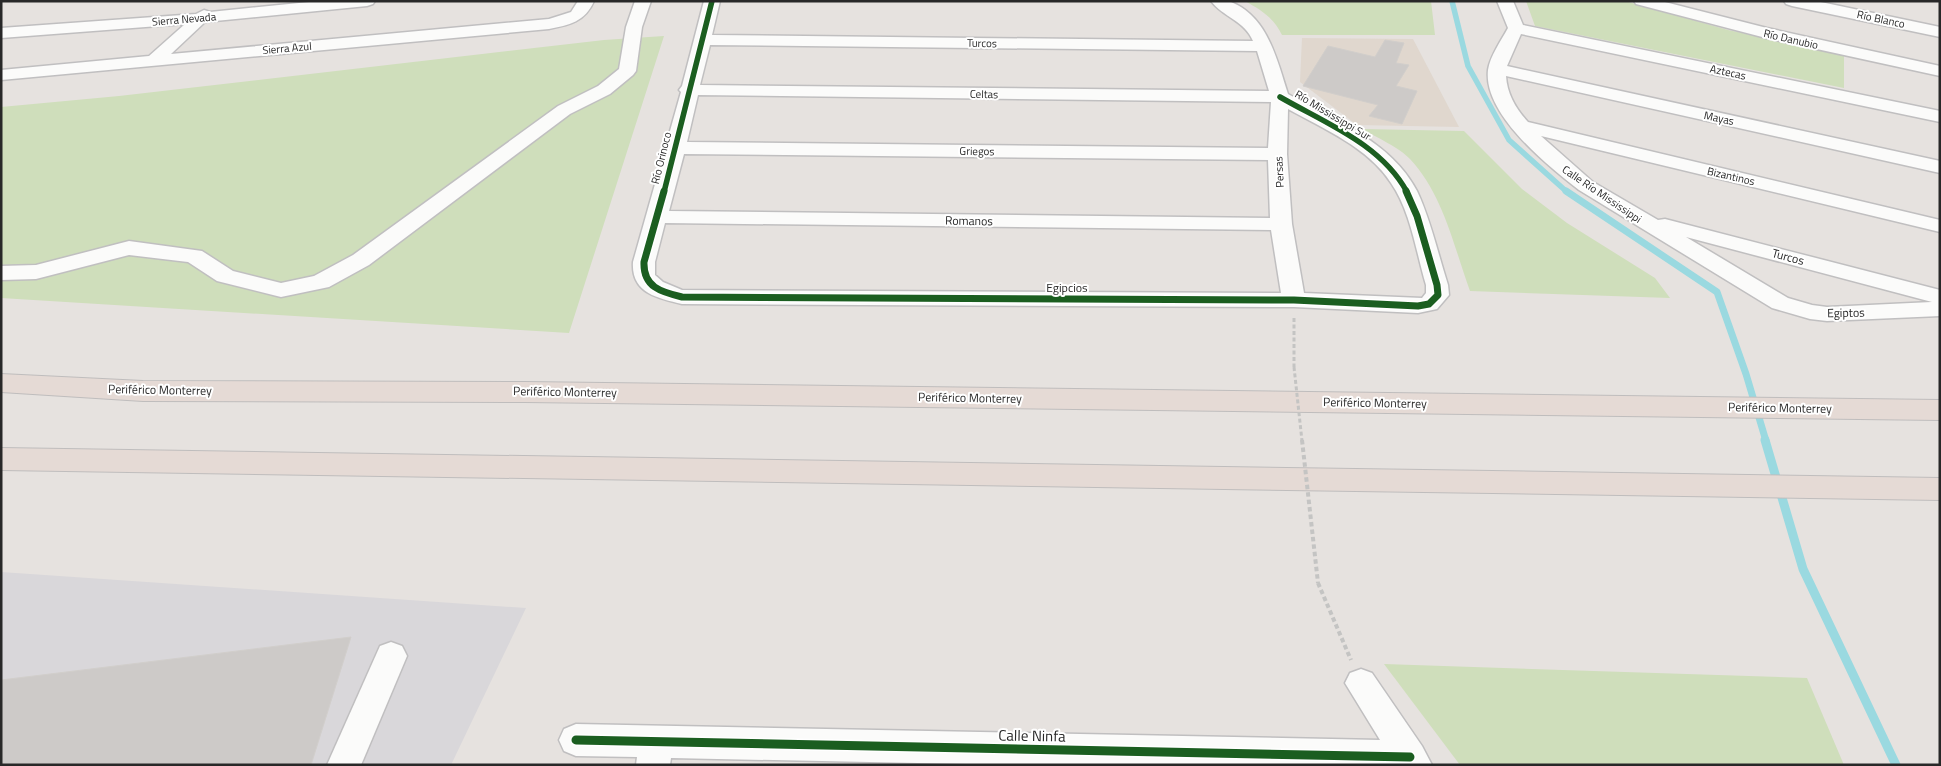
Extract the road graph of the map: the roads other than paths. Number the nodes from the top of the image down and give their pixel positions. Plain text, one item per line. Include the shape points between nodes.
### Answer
1 (218, 1) edge
2 (367, 1) edge
3 (586, 1) edge
4 (643, 1) edge
5 (712, 1) edge
6 (1212, 1) edge
7 (1219, 1) edge
8 (1505, 1) edge
9 (1642, 1) edge
10 (1792, 1) edge
11 (201, 18) junction
12 (1516, 28) junction
13 (1940, 32) edge
14 (1, 33) edge
15 (701, 40) junction
16 (1264, 46) junction
17 (154, 61) junction
18 (1497, 69) junction
19 (1940, 71) edge
20 (1, 75) edge
21 (688, 90) junction
22 (1280, 98) junction
23 (1940, 117) edge
24 (1522, 126) junction
25 (676, 148) junction
26 (1278, 154) junction
27 (1940, 167) edge
28 (1636, 217) junction
29 (657, 218) junction
30 (1281, 224) junction
31 (1940, 226) edge
32 (1, 274) edge
33 (1437, 285) joint
34 (1758, 290) joint
35 (682, 297) joint
36 (1940, 297) edge
37 (1294, 300) junction
38 (1940, 309) edge
39 (1, 383) edge
40 (1940, 410) edge
41 (1, 458) edge
42 (1940, 489) edge
43 (391, 656) dead end
44 (1361, 683) road end
45 (576, 740) dead end
46 (654, 753) edge
47 (1412, 761) edge
48 (344, 765) edge

1 - 11 street
2 - 11 street, Sierra Nevada
3 - 17 street, Sierra Azul via 580,14 572,19 549,24
4 - 32 street via 626,71 612,84 564,110 361,260 321,282 281,290 225,276 194,256 129,248 36,272
5 - 15 street, Río Orinoco
6 - 7 street
7 - 16 street, Persas via 1245,19 1258,33
8 - 12 street
9 - 19 street, Río Danubio via 1766,33
10 - 13 street, Río Blanco
11 - 14 street, Sierra Nevada
11 - 17 street
12 - 18 street
12 - 23 street, Aztecas
15 - 16 street, Turcos
15 - 21 street, Río Orinoco
16 - 22 street, Persas
17 - 20 street, Sierra Azul
18 - 24 street, Calle Río Mississippi via 1500,91
18 - 27 street, Mayas
21 - 22 street, Celtas
21 - 25 street, Río Orinoco
22 - 26 street, Persas
22 - 33 street, Río Mississippi Sur via 1361,144 1400,179 1409,195
24 - 28 street, Calle Río Mississippi via 1561,167
24 - 31 street, Bizantinos
25 - 26 street, Griegos
25 - 29 street, Río Orinoco
26 - 30 street, Persas
28 - 34 street, Calle Río Mississippi
28 - 36 street, Turcos
29 - 30 street, Romanos
29 - 35 street, Río Orinoco via 644,262 644,274 659,290
30 - 37 street, Persas
33 - 37 street, Egipcios via 1438,295 1434,300 1418,306
34 - 38 street, Egiptos via 1780,303 1827,314
35 - 37 street, Egipcios
39 - 40 highway, Periférico Monterrey via 143,391 525,392
41 - 42 highway
43 - 48 street
44 - 47 street
45 - 46 street, Calle Ninfa
46 - 47 street, Calle Ninfa

